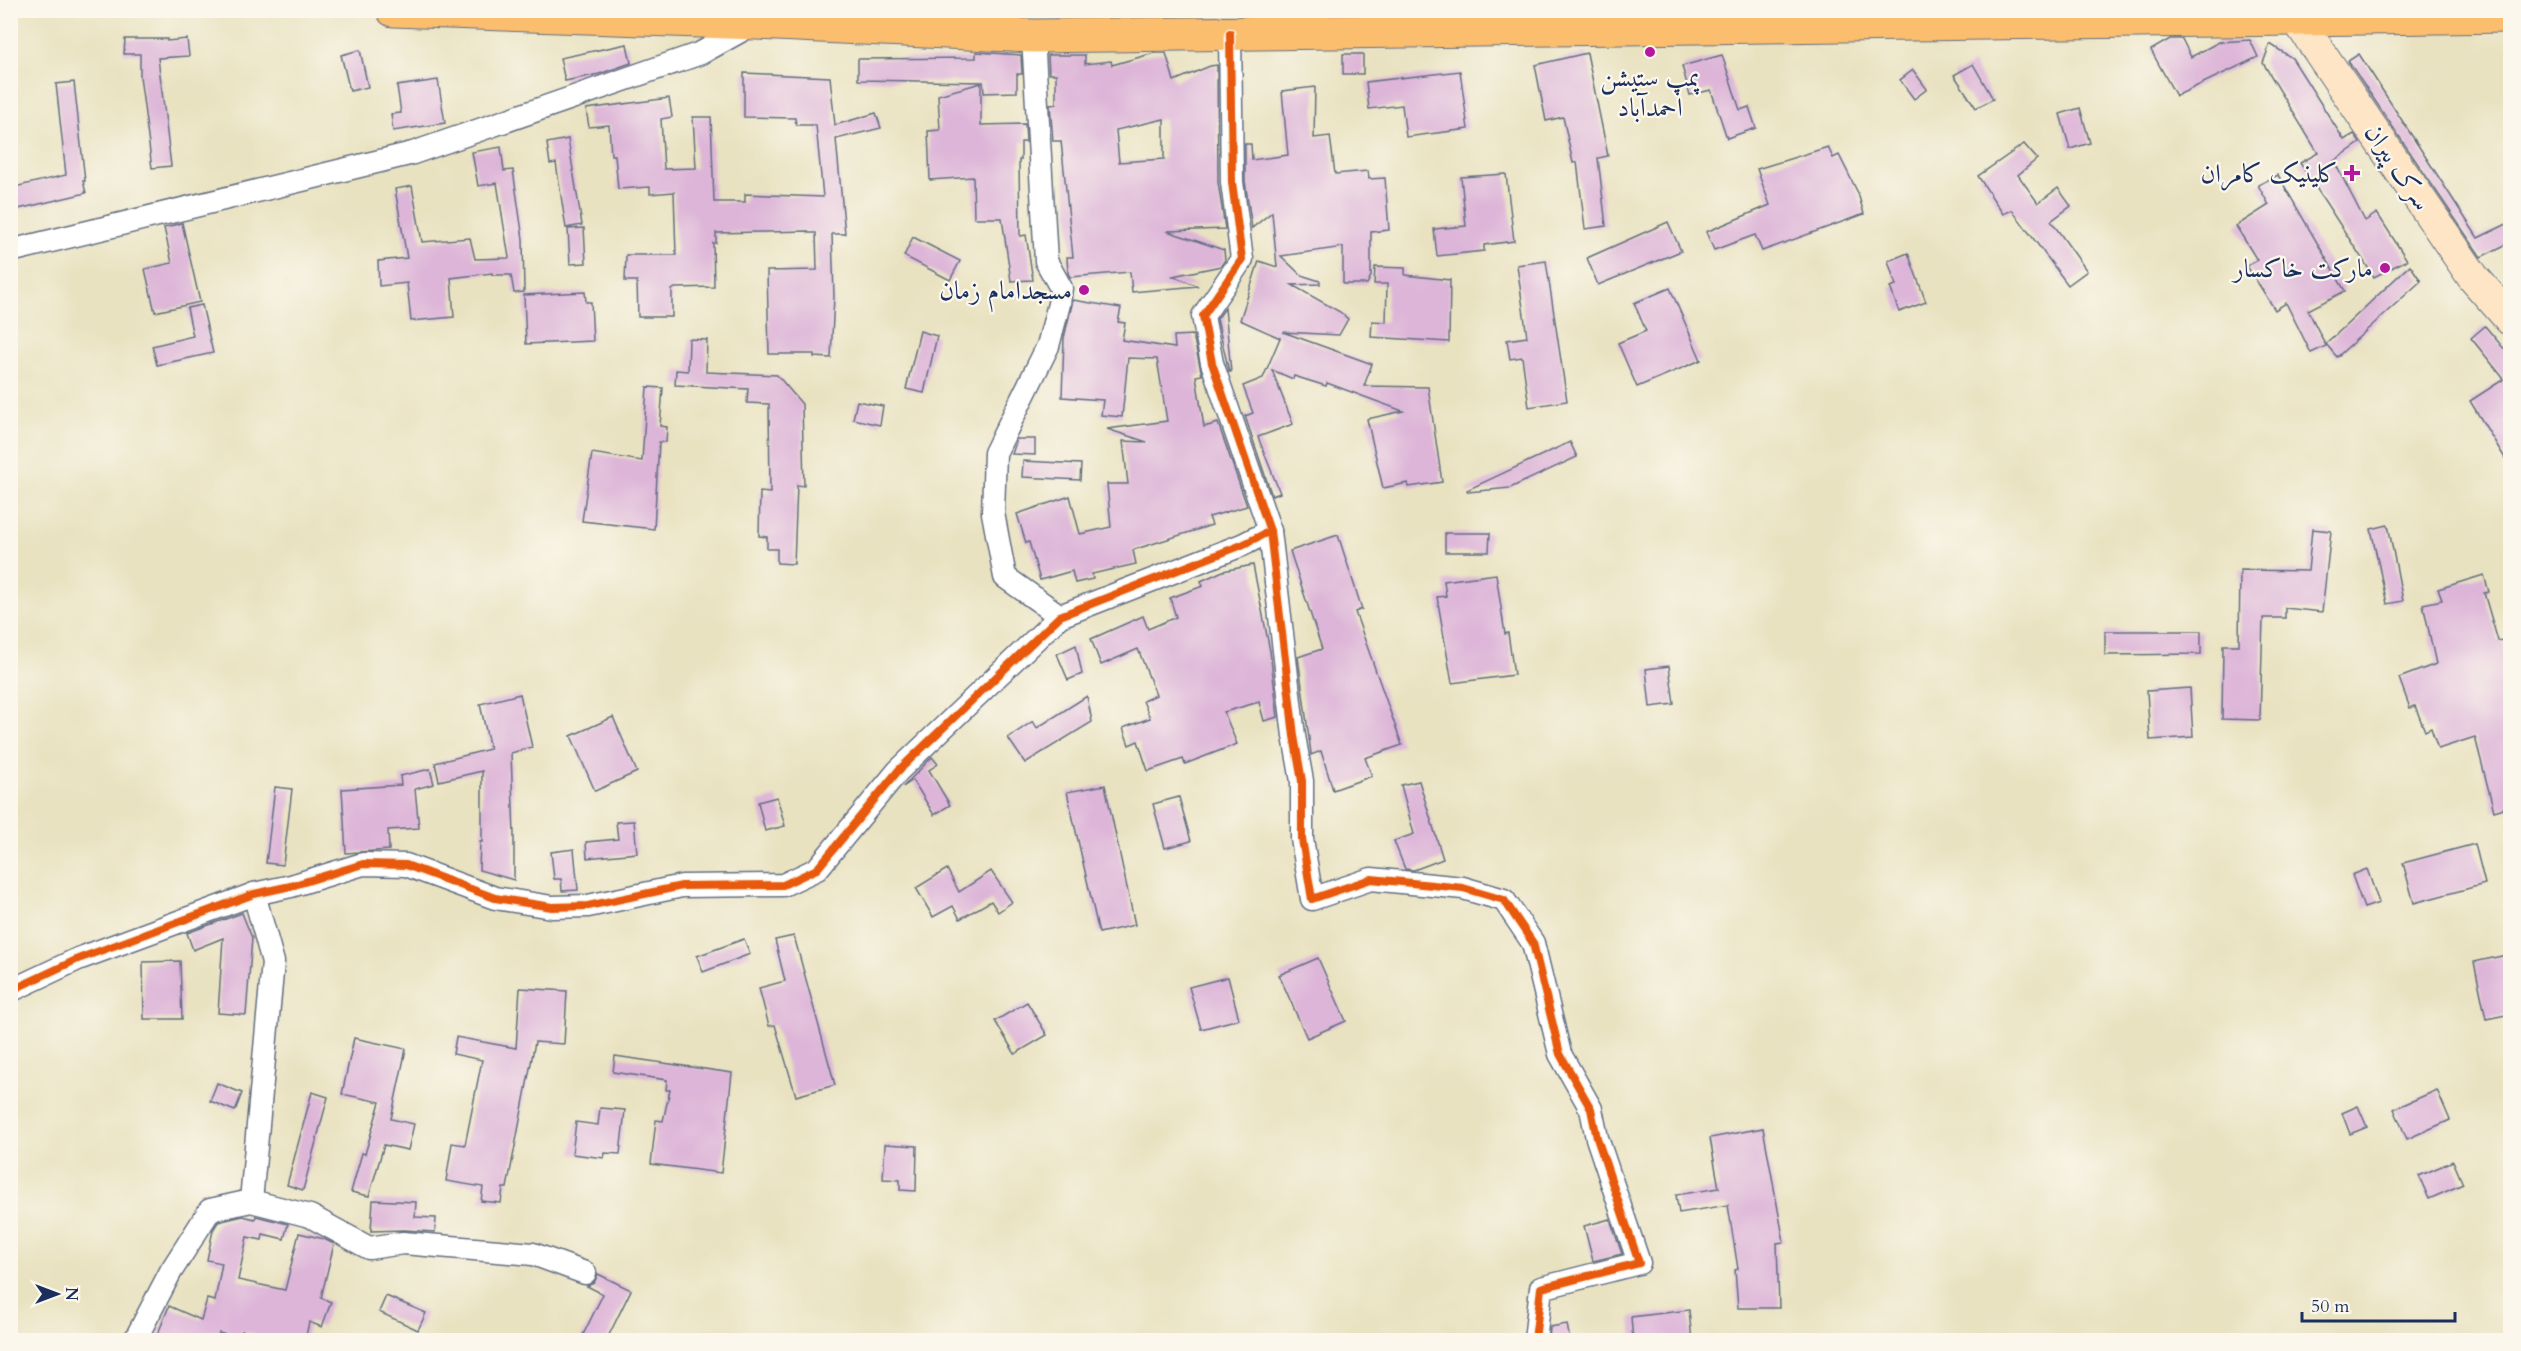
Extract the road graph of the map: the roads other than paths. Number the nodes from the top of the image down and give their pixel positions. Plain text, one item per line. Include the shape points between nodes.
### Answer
1 (393, 10) edge
2 (2294, 14) edge
3 (2511, 16) edge
4 (756, 23) junction
5 (1230, 33) junction
6 (1033, 36) junction
7 (10, 251) edge
8 (2511, 319) edge
9 (1270, 531) junction
10 (1060, 616) junction
11 (254, 894) junction
12 (10, 991) edge
13 (251, 1201) junction
14 (585, 1273) dead end
15 (135, 1341) edge
16 (1535, 1341) edge

1 - 4 highway
2 - 3 highway
2 - 5 highway
2 - 8 street, سرک پیران via 2473,277
4 - 6 highway
4 - 7 street via 701,53 413,153
5 - 6 highway
5 - 9 street via 1232,182 1242,259 1203,316 1212,363
6 - 10 street via 1046,261 1061,288 1048,346 995,453 993,513 1005,577
9 - 10 street
9 - 16 street via 1302,781 1302,839 1312,899 1371,879 1463,888 1504,900 1533,943 1560,1054 1591,1109 1639,1263 1541,1288
10 - 11 street via 898,771 817,870 783,885 682,886 588,906 552,908 495,898 406,865 363,864
11 - 12 street via 78,959
11 - 13 street via 273,962
13 - 14 street via 310,1216 369,1248 403,1243 532,1254
13 - 15 street via 210,1210 171,1270

